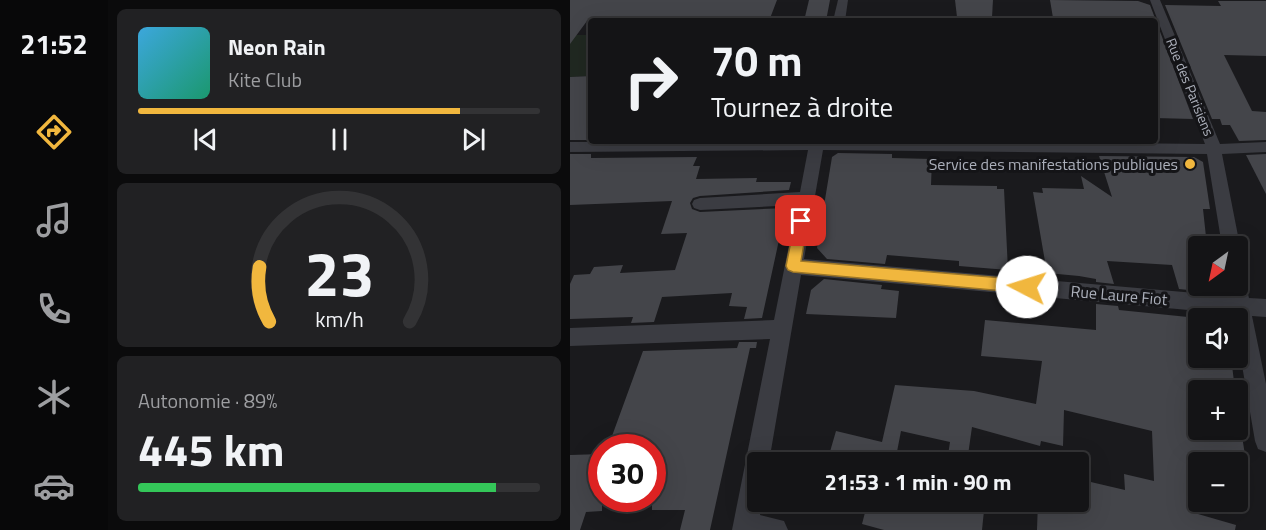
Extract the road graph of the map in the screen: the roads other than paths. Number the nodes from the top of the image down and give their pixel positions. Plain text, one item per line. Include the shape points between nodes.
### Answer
1 (843, 0) edge
2 (1155, 0) edge
3 (840, 18) edge
4 (755, 144) edge
5 (817, 144) edge
6 (883, 144) edge
7 (570, 147) edge
8 (1266, 147) edge
9 (1213, 149) junction
10 (806, 198) junction
11 (700, 204) dead end
12 (1228, 236) edge
13 (793, 266) junction
14 (1239, 296) edge
15 (1241, 306) junction
16 (1266, 308) edge
17 (782, 329) junction
18 (570, 337) edge
19 (1266, 441) edge
20 (745, 528) edge
21 (775, 530) edge

1 - 3 street
2 - 9 street, Rue des Parisiens
4 - 7 street
5 - 10 street
6 - 9 street
8 - 9 street
9 - 12 street, Rue des Parisiens
10 - 11 street
10 - 13 street
13 - 15 street, Rue Laure Fiot
13 - 17 street
14 - 15 street
15 - 16 street, Rue Laure Fiot
15 - 19 street
17 - 18 street
17 - 20 street
20 - 21 street

